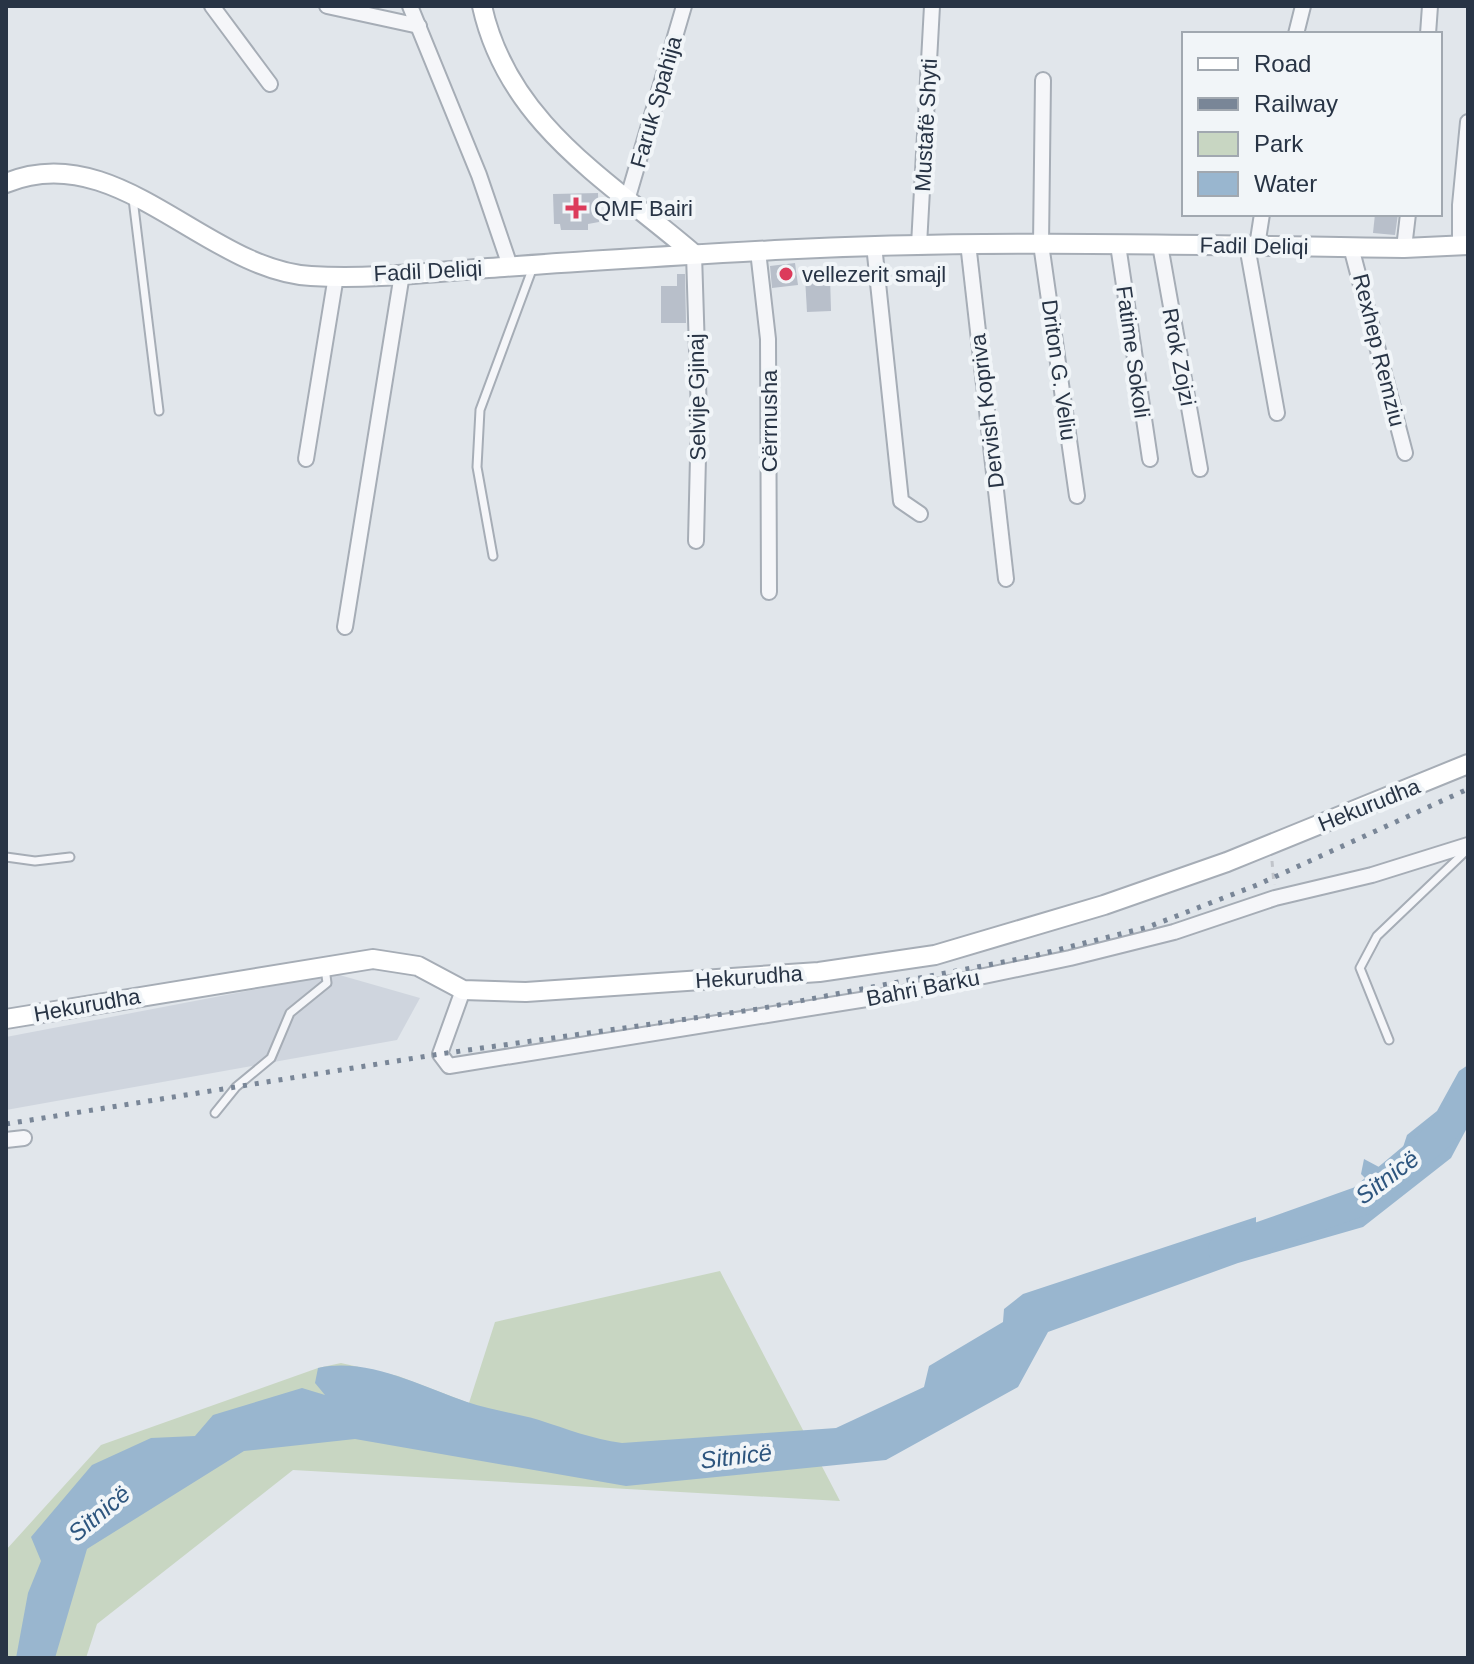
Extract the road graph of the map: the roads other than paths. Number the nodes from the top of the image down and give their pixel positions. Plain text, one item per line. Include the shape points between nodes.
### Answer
1 (212, 6) edge
2 (327, 6) edge
3 (410, 6) edge
4 (482, 6) edge
5 (684, 6) edge
6 (932, 6) edge
7 (1303, 6) edge
8 (1430, 6) edge
9 (419, 26) junction
10 (1296, 32) edge
11 (1428, 32) edge
12 (1043, 80) dead end
13 (270, 84) dead end
14 (1468, 122) edge
15 (6, 183) edge
16 (133, 197) junction
17 (628, 197) junction
18 (1261, 216) edge
19 (1408, 216) edge
20 (968, 243) junction
21 (1041, 244) junction
22 (874, 245) junction
23 (919, 245) junction
24 (1118, 245) junction
25 (1160, 245) junction
26 (1464, 245) edge
27 (1252, 246) junction
28 (1351, 247) junction
29 (1404, 248) junction
30 (758, 251) junction
31 (694, 254) junction
32 (533, 265) junction
33 (510, 266) junction
34 (402, 274) junction
35 (336, 276) junction
36 (159, 411) dead end
37 (1277, 413) dead end
38 (1405, 453) dead end
39 (306, 459) dead end
40 (1150, 459) dead end
41 (1200, 469) dead end
42 (1077, 496) dead end
43 (920, 514) dead end
44 (696, 541) dead end
45 (493, 556) dead end
46 (1006, 579) dead end
47 (769, 592) dead end
48 (345, 627) dead end
49 (1468, 764) edge
50 (1468, 847) edge
51 (6, 857) edge
52 (70, 857) dead end
53 (324, 966) junction
54 (463, 990) junction
55 (6, 1019) edge
56 (1389, 1040) dead end
57 (215, 1113) dead end
58 (24, 1138) dead end
59 (6, 1140) edge

1 - 13 street
2 - 9 street
3 - 9 street
4 - 17 street, Faruk Spahija via 494,50 528,108 562,144
5 - 17 street, Faruk Spahija
6 - 23 street, Mustafë Shyti
7 - 10 street
8 - 11 street
9 - 33 street
12 - 21 street
14 - 26 street via 1460,205
15 - 16 street, Fadil Deliqi via 36,175 68,175
16 - 35 street, Fadil Deliqi via 278,272
16 - 36 lane
17 - 31 street, Faruk Spahija
18 - 27 street
19 - 29 street
20 - 21 street, Fadil Deliqi
20 - 23 street, Fadil Deliqi
20 - 46 street, Dervish Kopriva
21 - 24 street, Fadil Deliqi
21 - 42 street, Driton G. Veliu
22 - 23 street, Fadil Deliqi
22 - 30 street, Fadil Deliqi
22 - 43 street via 901,501
24 - 25 street, Fadil Deliqi
24 - 40 street, Fatime Sokoli
25 - 27 street, Fadil Deliqi
25 - 41 street, Rrok Zojzi
26 - 29 street, Fadil Deliqi
27 - 28 street, Fadil Deliqi
27 - 37 street
28 - 29 street, Fadil Deliqi
28 - 38 street, Rexhep Remziu
30 - 31 street, Fadil Deliqi
30 - 47 street, Cërrnusha via 768,339
31 - 32 street, Fadil Deliqi
31 - 44 street, Selvije Gjinaj
32 - 33 street, Fadil Deliqi
32 - 45 lane via 480,410 477,467
33 - 34 street, Fadil Deliqi
34 - 35 street, Fadil Deliqi
34 - 48 street
35 - 39 street
49 - 54 street, Hekurudha via 1270,845 1104,905 935,955 819,972 526,992
50 - 54 street, Bahri Barku via 1275,898 1174,932 898,994 449,1066 440,1054
50 - 56 lane via 1377,936 1365,955 1360,968
51 - 52 lane
53 - 54 street, Hekurudha via 373,959 418,966
53 - 55 street, Hekurudha
53 - 57 lane via 327,983 290,1013 271,1058
58 - 59 street

